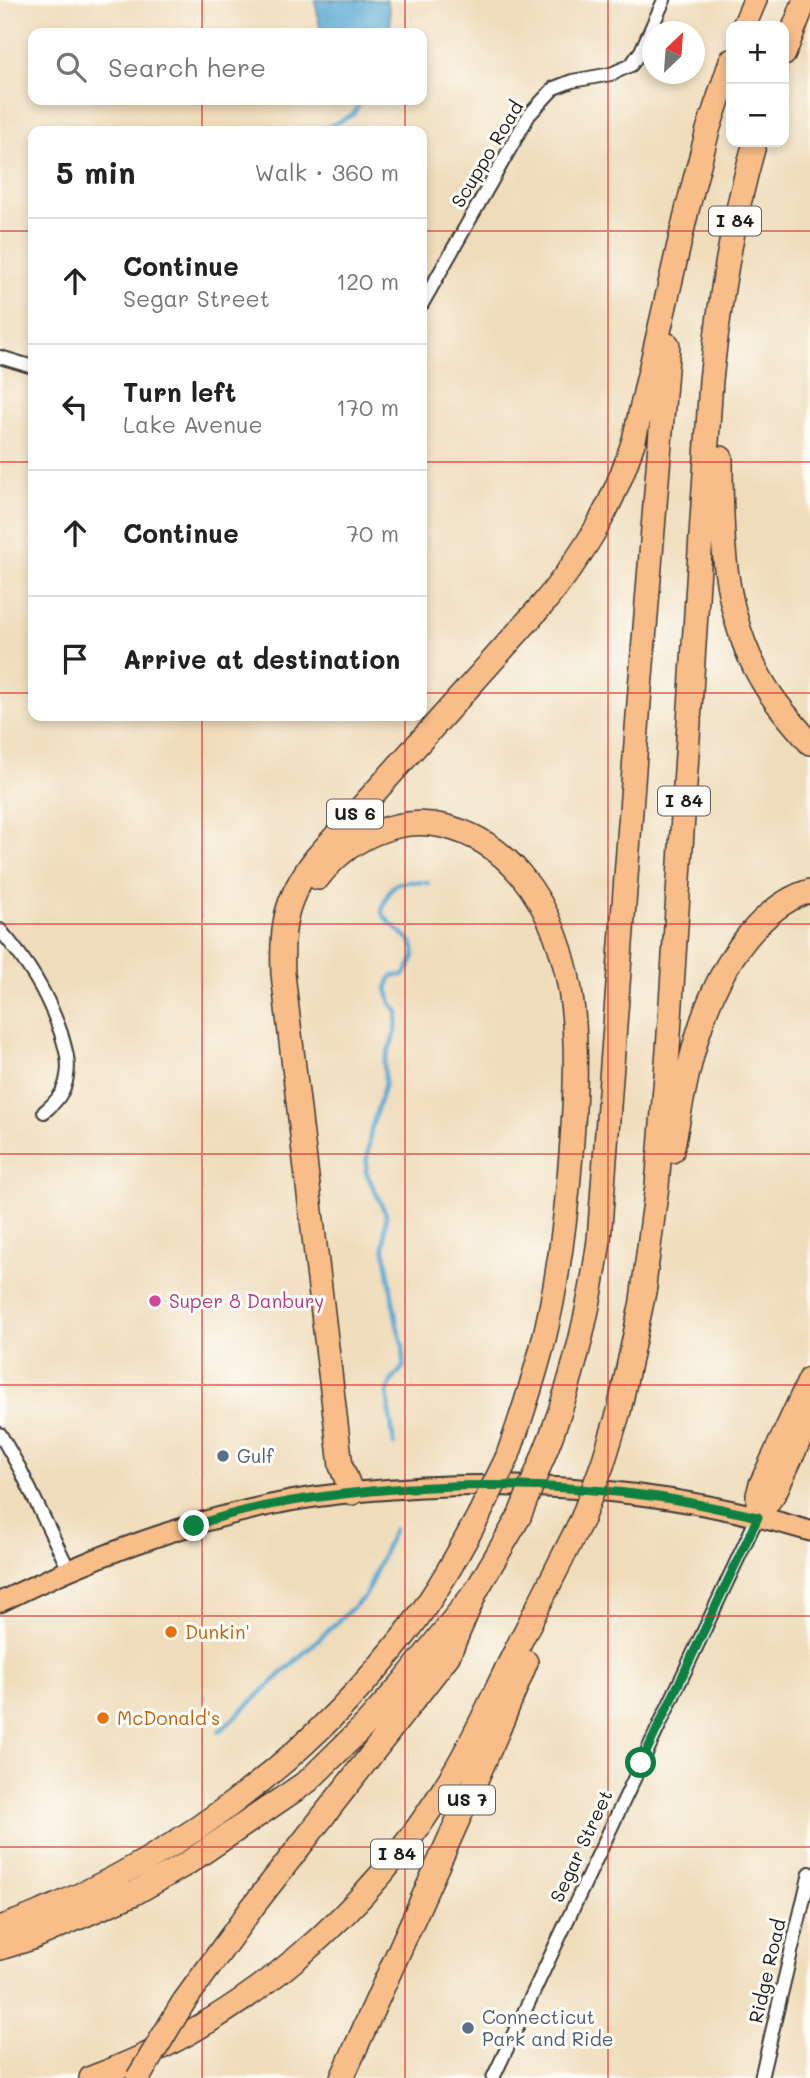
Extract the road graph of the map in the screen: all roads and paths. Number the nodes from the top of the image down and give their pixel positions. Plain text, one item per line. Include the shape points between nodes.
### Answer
1 (664, 0) edge
2 (755, 0) edge
3 (806, 0) edge
4 (746, 21) edge
5 (789, 42) edge
6 (726, 76) edge
7 (754, 147) edge
8 (687, 210) junction
9 (427, 295) edge
10 (720, 301) junction
11 (0, 357) edge
12 (28, 365) edge
13 (810, 743) edge
14 (810, 891) edge
15 (0, 930) edge
16 (44, 1112) dead end
17 (642, 1300) junction
18 (810, 1379) edge
19 (810, 1417) edge
20 (0, 1434) edge
21 (352, 1493) junction
22 (758, 1517) junction
23 (582, 1518) junction
24 (810, 1531) edge
25 (69, 1570) junction
26 (476, 1591) junction
27 (0, 1602) edge
28 (810, 1873) edge
29 (0, 1928) edge
30 (0, 1948) edge
31 (91, 2078) edge
32 (138, 2078) edge
33 (341, 2078) edge
34 (493, 2078) edge
35 (761, 2078) edge

1 - 9 street, Scuppo Road via 631,65 554,88 529,115
2 - 4 highway
3 - 5 highway
6 - 8 highway, I 84
7 - 10 highway, I 84
8 - 21 highway, US 6 via 634,440 623,477 594,534 543,604 316,858 290,901 284,925 284,974 341,1466
8 - 26 highway, I 84, bridge via 665,379 599,1240 578,1348 559,1412 519,1517
10 - 13 highway via 721,510 731,600 761,678
10 - 17 highway, I 84 via 663,1113
11 - 12 street
14 - 17 highway via 784,903 751,932 724,971 703,1015
15 - 16 street via 39,982 64,1042 68,1076 56,1102
17 - 23 highway, I 84, bridge via 620,1411
18 - 22 highway via 761,1484
19 - 22 highway via 775,1492
20 - 25 street
21 - 22 main road via 447,1486 550,1487 659,1497
21 - 25 main road via 244,1511
21 - 29 highway, bridge via 356,1464 298,973 298,927 313,886 344,851 387,829 440,825 467,832 490,845 528,884 556,936 571,992 575,1098 562,1239 542,1346 507,1458 479,1515 412,1626 344,1707 304,1745 216,1816 169,1846 73,1899
22 - 24 main road
22 - 34 street, Segar Street
23 - 31 highway, I 84 via 453,1774 380,1875 307,1950 262,1987 167,2045
23 - 33 highway, US 7 via 497,1733
25 - 27 main road
26 - 30 highway, I 84 via 366,1724 308,1781 135,1893
26 - 32 highway, bridge via 448,1656 254,1905 183,2003
28 - 35 street, Ridge Road

